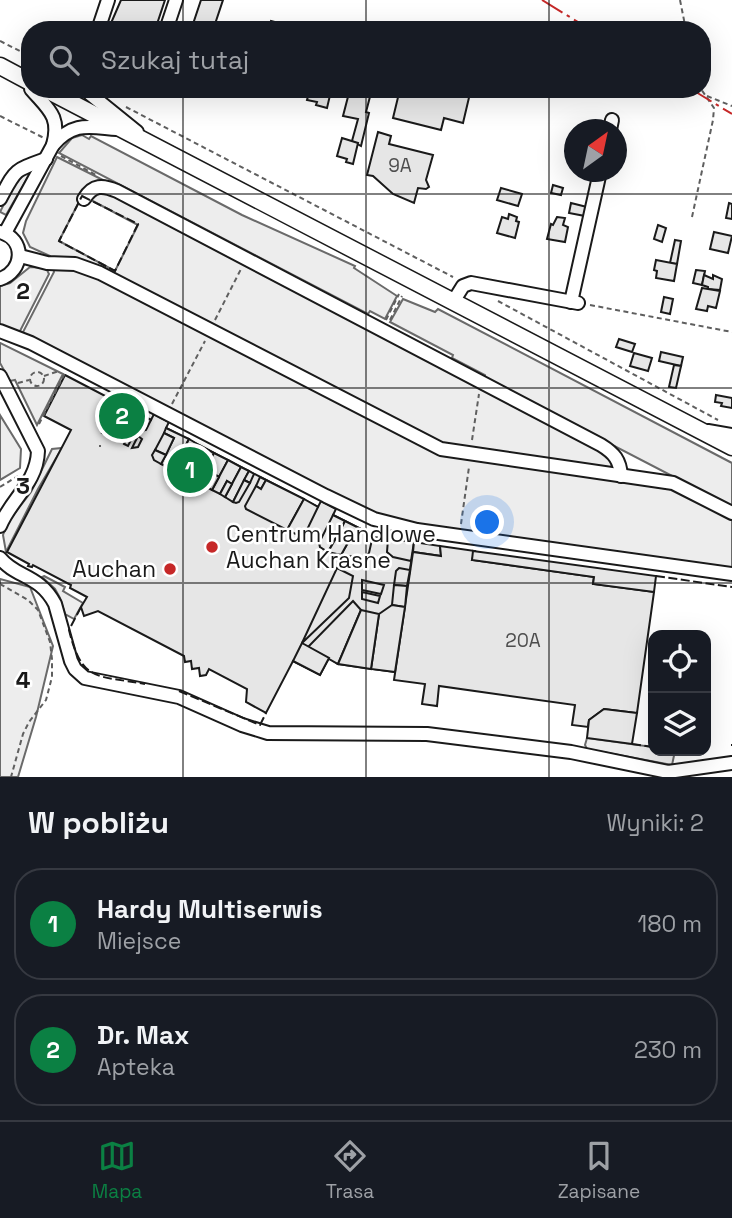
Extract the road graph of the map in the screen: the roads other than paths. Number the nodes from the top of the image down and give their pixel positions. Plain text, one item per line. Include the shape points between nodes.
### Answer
1 (108, 0) edge
2 (176, 0) edge
3 (101, 21) edge
4 (169, 21) edge
5 (0, 66) edge
6 (21, 79) edge
7 (40, 98) edge
8 (62, 98) edge
9 (95, 98) edge
10 (124, 130) junction
11 (53, 145) junction
12 (156, 147) junction
13 (46, 159) junction
14 (598, 182) edge
15 (0, 199) edge
16 (84, 199) dead end
17 (3, 232) edge
18 (20, 257) junction
19 (0, 279) edge
20 (453, 302) junction
21 (0, 331) edge
22 (0, 376) edge
23 (697, 429) junction
24 (732, 435) edge
25 (732, 447) edge
26 (621, 475) junction
27 (732, 513) edge
28 (0, 526) edge
29 (0, 558) edge
30 (732, 574) edge
31 (732, 763) edge

1 - 3 street
2 - 4 street
5 - 6 main road
7 - 11 street via 54,115
8 - 10 main road
9 - 12 street
10 - 11 street via 83,126 68,131
10 - 12 main road
11 - 13 street
12 - 20 main road
13 - 15 street via 14,173
13 - 17 street
14 - 20 street via 575,302 471,283
16 - 26 street via 95,187 117,191 601,445 621,464
17 - 18 street via 13,239
18 - 19 street via 13,272
18 - 26 street via 75,264 100,273 440,449
20 - 23 main road
21 - 30 street via 374,519 527,547
22 - 28 street via 37,451 31,479
23 - 24 street
23 - 25 main road
26 - 27 street via 673,483
29 - 31 street via 51,596 71,661 85,678 179,697 256,730 292,735 440,735 571,752 668,772

